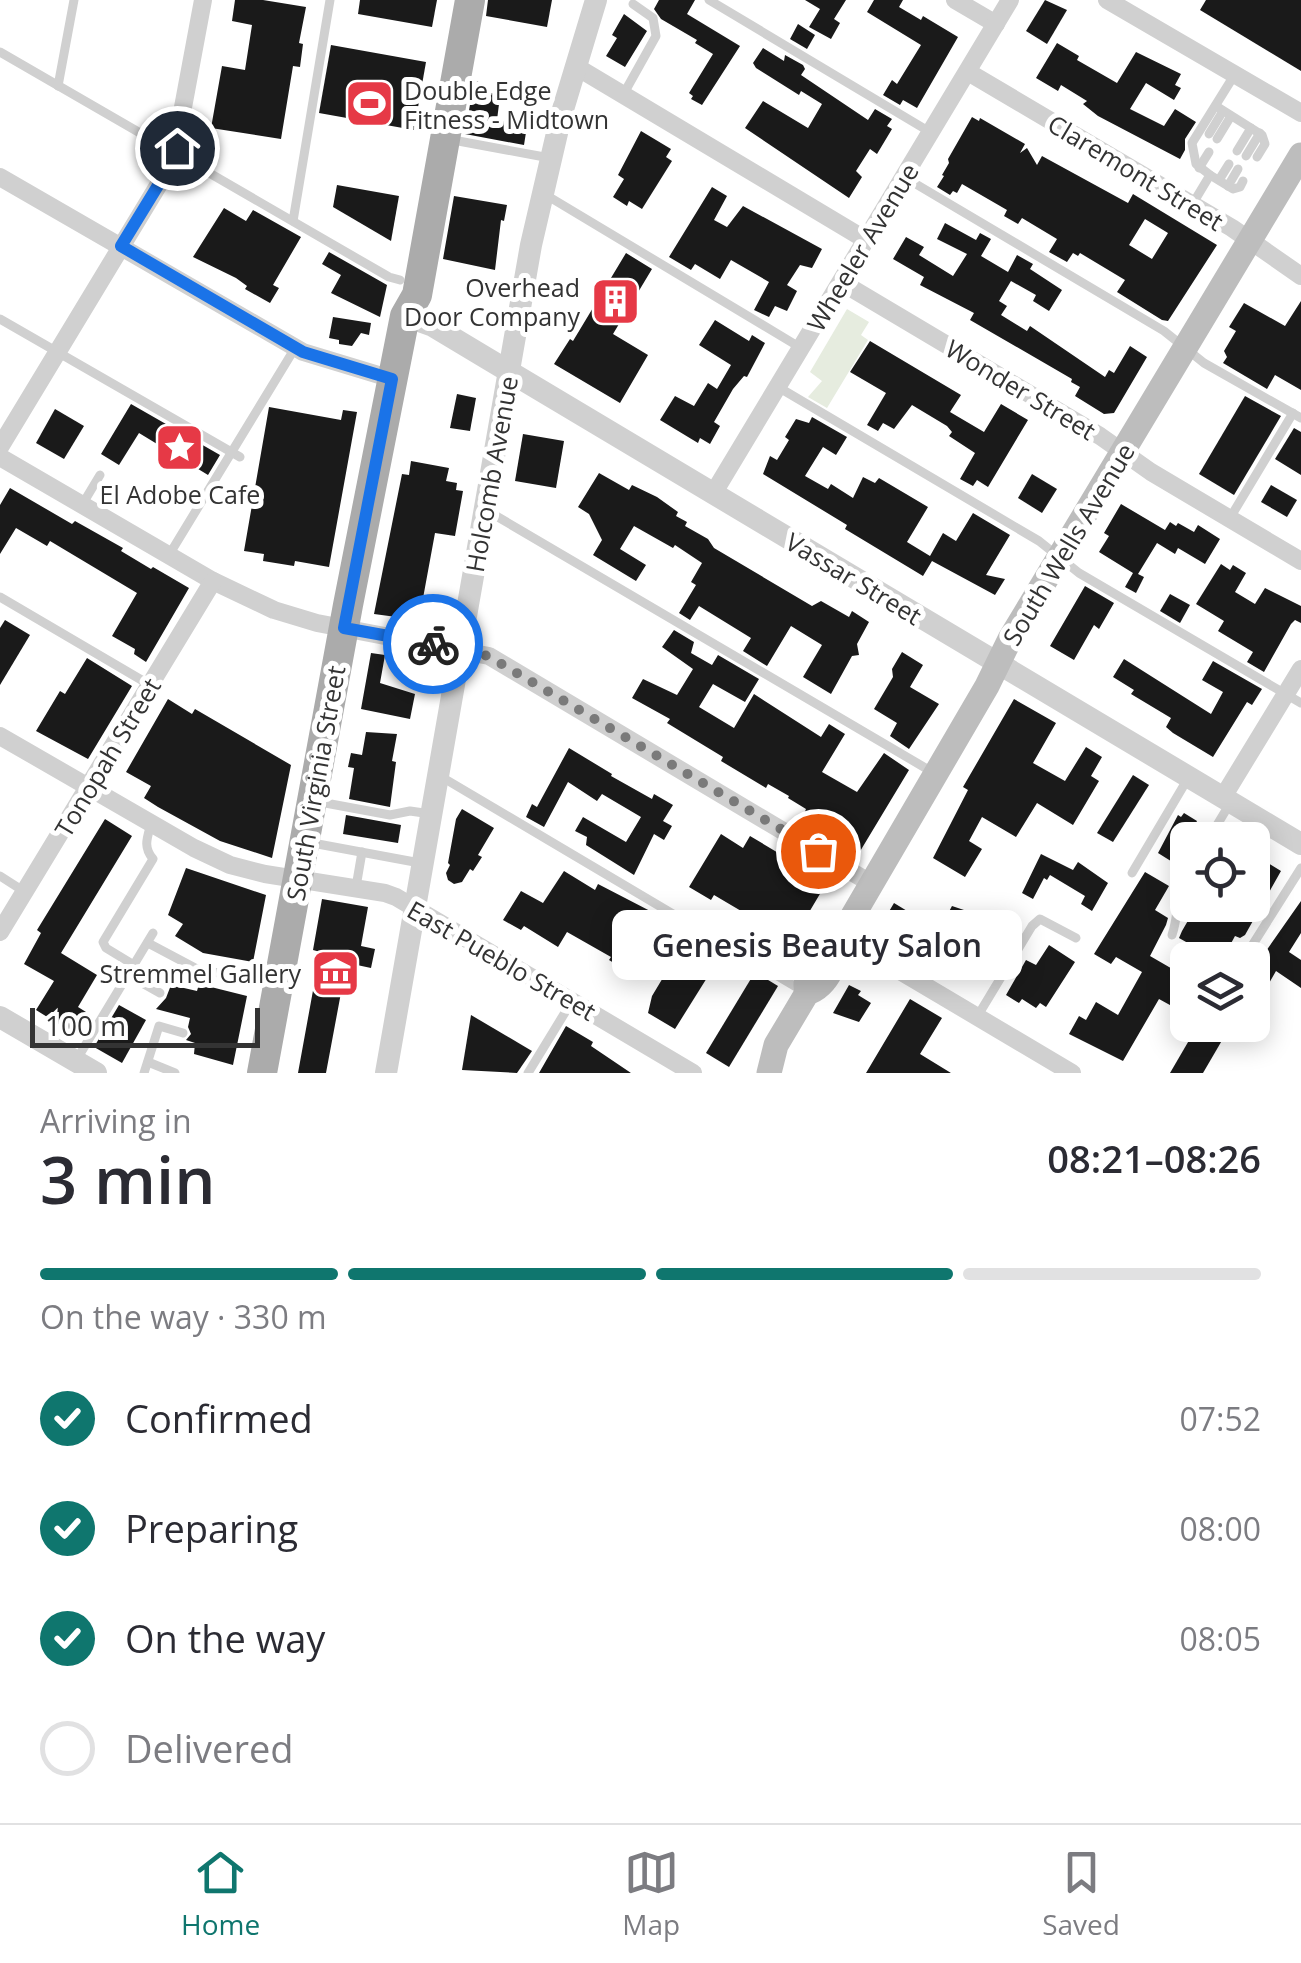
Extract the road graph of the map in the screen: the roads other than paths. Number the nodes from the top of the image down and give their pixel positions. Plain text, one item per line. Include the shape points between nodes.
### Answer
1 (74, 0) edge
2 (203, 0) edge
3 (330, 0) edge
4 (452, 0) edge
5 (470, 0) edge
6 (596, 0) edge
7 (710, 0) edge
8 (955, 0) edge
9 (1010, 0) edge
10 (1107, 0) edge
11 (630, 1) edge
12 (996, 24) junction
13 (0, 52) edge
14 (575, 66) junction
15 (968, 72) junction
16 (1234, 74) junction
17 (58, 86) junction
18 (623, 94) junction
19 (1223, 111) junction
20 (1301, 113) edge
21 (1255, 131) junction
22 (930, 133) junction
23 (1213, 136) dead end
24 (445, 139) junction
25 (1205, 149) dead end
26 (176, 154) junction
27 (1301, 155) edge
28 (550, 158) junction
29 (1197, 162) junction
30 (1234, 166) dead end
31 (0, 177) edge
32 (904, 177) junction
33 (1219, 180) junction
34 (1243, 181) dead end
35 (543, 193) junction
36 (1192, 205) junction
37 (292, 221) junction
38 (866, 240) junction
39 (1249, 242) junction
40 (121, 246) junction
41 (1301, 276) edge
42 (400, 280) junction
43 (841, 282) junction
44 (405, 316) junction
45 (0, 319) edge
46 (295, 348) junction
47 (801, 348) junction
48 (1185, 348) junction
49 (58, 352) junction
50 (509, 372) junction
51 (392, 379) junction
52 (778, 387) junction
53 (1297, 416) edge
54 (0, 447) edge
55 (1123, 453) junction
56 (236, 454) junction
57 (0, 457) edge
58 (100, 475) dead end
59 (713, 494) junction
60 (82, 505) junction
61 (485, 509) junction
62 (1230, 520) junction
63 (168, 556) junction
64 (1059, 558) junction
65 (1301, 561) edge
66 (213, 581) junction
67 (0, 596) edge
68 (344, 628) junction
69 (460, 650) junction
70 (998, 663) junction
71 (1301, 669) edge
72 (150, 686) junction
73 (1293, 699) edge
74 (0, 736) edge
75 (936, 774) junction
76 (438, 775) junction
77 (1188, 777) junction
78 (89, 787) junction
79 (1226, 800) junction
80 (312, 801) junction
81 (398, 814) junction
82 (431, 814) junction
83 (1216, 822) edge
84 (152, 824) junction
85 (396, 825) dead end
86 (343, 834) dead end
87 (358, 837) dead end
88 (377, 840) dead end
89 (305, 842) junction
90 (392, 843) dead end
91 (1301, 844) edge
92 (340, 848) junction
93 (359, 852) junction
94 (374, 854) junction
95 (390, 857) junction
96 (422, 863) junction
97 (1301, 868) edge
98 (1132, 873) dead end
99 (0, 876) edge
100 (298, 880) junction
101 (872, 884) junction
102 (356, 888) junction
103 (25, 892) junction
104 (414, 907) junction
105 (1176, 922) edge
106 (0, 932) edge
107 (1172, 935) dead end
108 (841, 936) junction
109 (1076, 938) dead end
110 (1254, 942) edge
111 (131, 970) junction
112 (278, 984) junction
113 (160, 993) dead end
114 (807, 993) junction
115 (572, 1001) junction
116 (0, 1016) edge
117 (977, 1017) junction
118 (183, 1032) dead end
119 (776, 1045) junction
120 (86, 1067) edge
121 (146, 1068) edge
122 (385, 1072) edge
123 (176, 1073) edge
124 (262, 1073) edge
125 (528, 1073) edge
126 (694, 1073) edge
127 (750, 1073) edge
128 (769, 1073) edge
129 (1072, 1073) edge

1 - 17 lane
2 - 26 street
3 - 37 lane
4 - 42 main road, South Virginia Street
5 - 24 main road, South Virginia Street
6 - 14 street, Holcomb Avenue
7 - 22 lane
8 - 12 street
9 - 12 street, Wheeler Avenue
10 - 16 street
11 - 18 lane via 654,18 656,36
12 - 15 street, Wheeler Avenue
13 - 17 lane
14 - 18 street
14 - 28 street, Holcomb Avenue
15 - 22 street, Wheeler Avenue
15 - 36 street, Claremont Street
16 - 19 lane
16 - 20 street
17 - 26 lane
18 - 38 street
19 - 21 lane
19 - 23 lane
19 - 29 lane via 1194,140
21 - 21 lane via 1247,155 1265,144
22 - 32 street, Wheeler Avenue
24 - 28 lane
24 - 44 main road, South Virginia Street via 418,295
25 - 29 lane
26 - 37 lane
26 - 40 street
27 - 39 main road, South Wells Avenue
28 - 35 street, Holcomb Avenue
29 - 33 lane
30 - 33 lane
31 - 40 street
32 - 38 street, Wheeler Avenue
32 - 48 lane
33 - 34 lane via 1236,189
33 - 36 lane
35 - 47 lane
35 - 50 street, Holcomb Avenue
36 - 39 street, Claremont Street
37 - 42 lane
38 - 43 street, Wheeler Avenue
39 - 41 street, Claremont Street
39 - 48 main road, South Wells Avenue
40 - 46 street
40 - 49 street
42 - 44 main road, South Virginia Street
43 - 47 street, Wheeler Avenue
43 - 55 street, Wonder Street
44 - 50 street, Vassar Street
44 - 51 main road, South Virginia Street
45 - 49 lane
46 - 51 street
46 - 56 lane
47 - 52 street, Wheeler Avenue
48 - 53 lane
48 - 55 main road, South Wells Avenue
49 - 54 street
49 - 56 lane
50 - 59 street, Vassar Street
50 - 61 street, Holcomb Avenue
51 - 68 main road, South Virginia Street
52 - 59 street, Wheeler Avenue
52 - 64 lane
53 - 62 lane
55 - 62 street, Wonder Street
55 - 64 main road, South Wells Avenue
56 - 63 lane
57 - 60 street
58 - 60 lane
59 - 70 street, Vassar Street
60 - 63 street
61 - 69 street, Holcomb Avenue
61 - 75 lane
62 - 65 street, Wonder Street
63 - 66 street
64 - 70 main road, South Wells Avenue
64 - 73 lane
66 - 68 street via 274,610
66 - 72 street, Tonopah Street
67 - 72 lane
68 - 69 street
68 - 80 main road, South Virginia Street
69 - 76 street, Holcomb Avenue
69 - 101 street via 488,656
70 - 75 main road, South Wells Avenue
70 - 77 street, Vassar Street
71 - 73 street
72 - 78 street, Tonopah Street
73 - 79 street
74 - 78 street, East Pueblo Street
75 - 101 main road, South Wells Avenue
76 - 82 street, Holcomb Avenue
76 - 114 lane
77 - 79 street, Vassar Street
77 - 98 lane
78 - 84 street, East Pueblo Street
78 - 103 street, Tonopah Street
79 - 83 lane
79 - 91 street, Vassar Street
80 - 81 lane via 381,818
80 - 89 main road, South Virginia Street
81 - 82 lane
81 - 85 lane
82 - 96 street, Holcomb Avenue
84 - 100 street, East Pueblo Street via 230,865
84 - 111 lane via 146,840 154,860 104,942
86 - 92 lane
87 - 93 lane
88 - 94 lane
89 - 92 lane
89 - 100 main road, South Virginia Street
90 - 95 lane
92 - 93 lane
93 - 94 lane
93 - 102 lane
94 - 95 lane
95 - 96 lane
96 - 104 street, Holcomb Avenue
97 - 110 lane
99 - 103 lane
100 - 102 street, East Pueblo Street
100 - 112 main road, South Virginia Street
101 - 108 main road, South Wells Avenue
102 - 104 street, East Pueblo Street
103 - 106 street, Tonopah Street
104 - 115 street, East Pueblo Street
104 - 122 street, Holcomb Avenue
105 - 107 lane
108 - 114 main road, South Wells Avenue via 828,974
108 - 117 street
109 - 117 lane via 1040,918
111 - 112 lane via 150,938 197,969
111 - 113 lane
111 - 120 lane
112 - 124 main road, South Virginia Street
114 - 119 main road, South Wells Avenue
115 - 125 lane
115 - 126 street, East Pueblo Street
116 - 120 street
117 - 129 street
118 - 121 lane via 160,1026
119 - 127 main road, South Wells Avenue
119 - 128 main road, South Wells Avenue
121 - 123 lane

